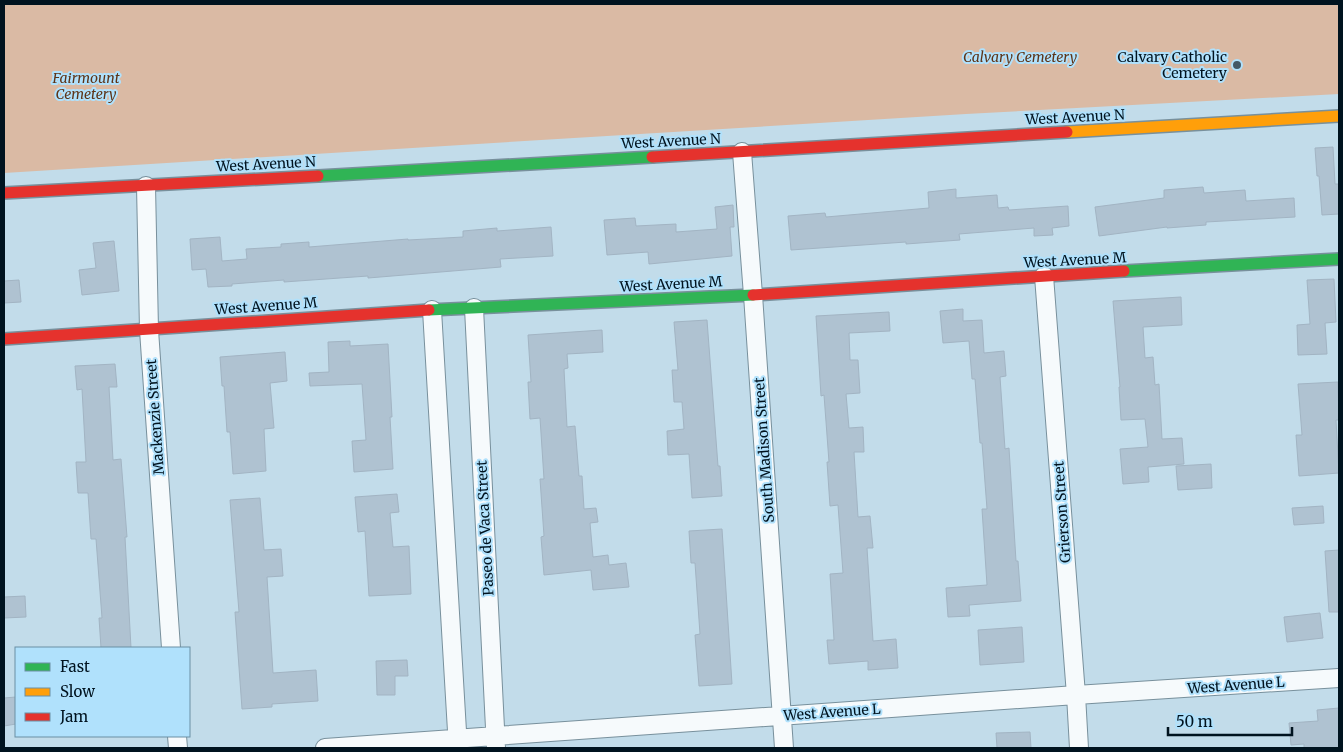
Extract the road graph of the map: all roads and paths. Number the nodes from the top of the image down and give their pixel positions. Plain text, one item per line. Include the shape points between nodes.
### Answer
1 (1339, 116) edge
2 (742, 152) junction
3 (146, 186) junction
4 (4, 193) edge
5 (1339, 259) edge
6 (1044, 276) junction
7 (753, 295) junction
8 (474, 308) junction
9 (432, 310) junction
10 (149, 330) junction
11 (4, 339) edge
12 (171, 647) edge
13 (1339, 678) edge
14 (1076, 695) junction
15 (782, 716) junction
16 (496, 742) edge
17 (457, 743) edge
18 (325, 748) edge
19 (784, 748) edge
20 (1079, 748) edge

1 - 2 street, West Avenue N
2 - 3 street, West Avenue N
2 - 7 street, South Madison Street
3 - 4 street, West Avenue N
3 - 10 street, Mackenzie Street
5 - 6 street, West Avenue M
6 - 7 street, West Avenue M
6 - 14 street, Grierson Street
7 - 8 street, West Avenue M
7 - 15 street, South Madison Street
8 - 9 street, West Avenue M
8 - 16 street, Paseo de Vaca Street
9 - 10 street, West Avenue M
9 - 17 street
10 - 11 street, West Avenue M
10 - 12 street, Mackenzie Street
13 - 14 street, West Avenue L
14 - 15 street, West Avenue L
14 - 20 street, Grierson Street
15 - 16 street, West Avenue L
15 - 19 street, South Madison Street
16 - 17 street, West Avenue L
17 - 18 street, West Avenue L

